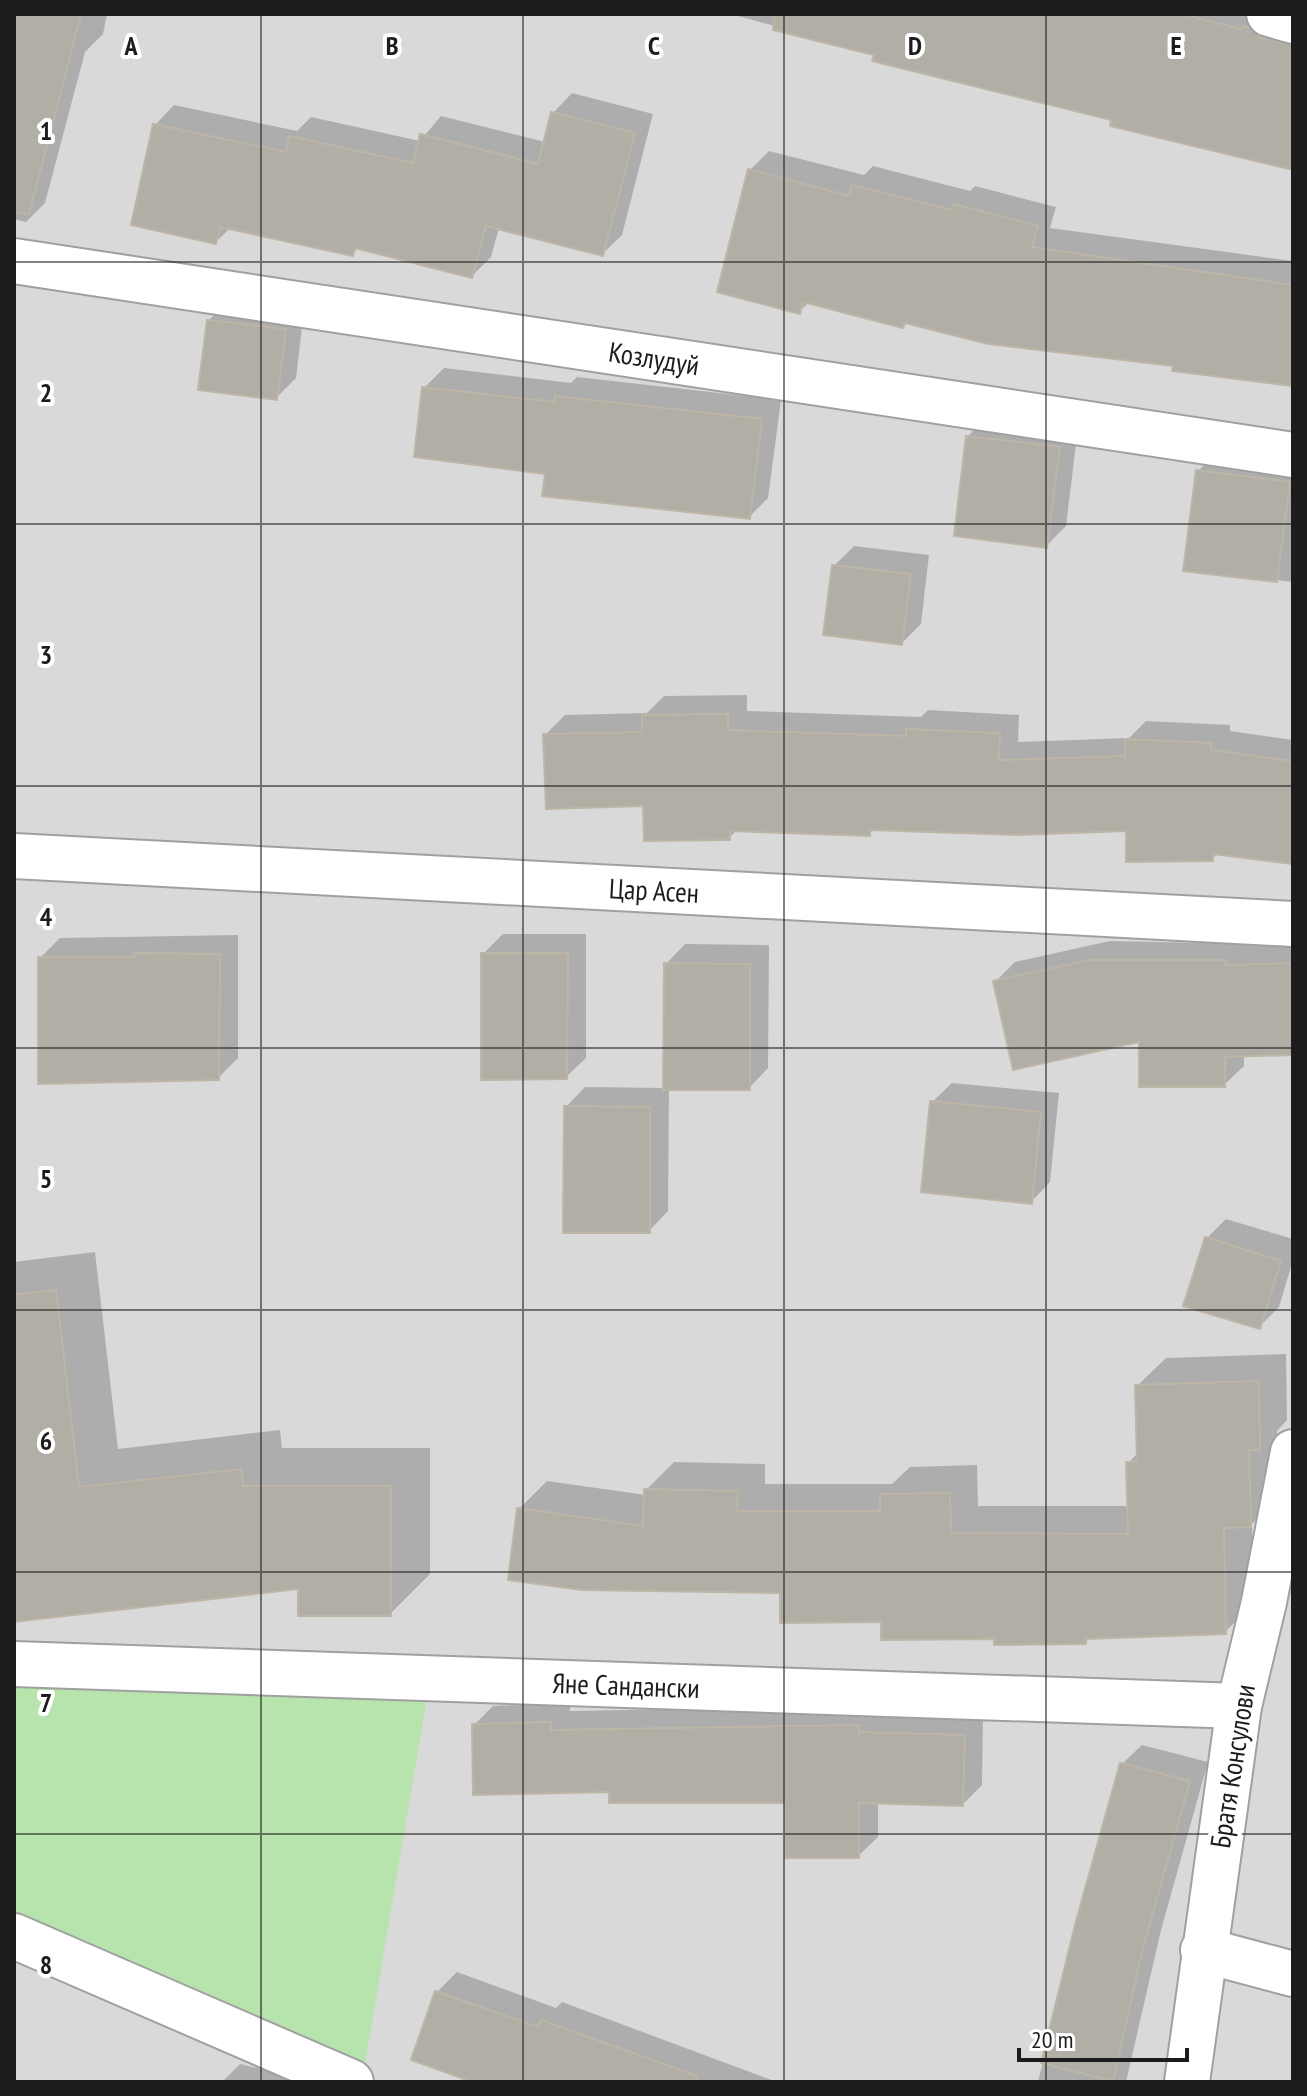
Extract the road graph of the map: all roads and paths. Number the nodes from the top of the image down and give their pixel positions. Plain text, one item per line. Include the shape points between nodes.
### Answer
1 (1269, 14) edge
2 (1293, 21) edge
3 (14, 261) edge
4 (1293, 455) edge
5 (14, 856) edge
6 (1293, 924) edge
7 (1293, 1452) edge
8 (1279, 1603) edge
9 (14, 1664) edge
10 (1239, 1706) junction
11 (14, 1936) edge
12 (1203, 1950) junction
13 (1293, 1974) edge
14 (351, 2082) edge
15 (1187, 2082) edge

1 - 2 street
3 - 4 street, Козлудуй
5 - 6 street, Цар Асен
7 - 8 street, Братя Консулови
8 - 10 street, Братя Консулови
9 - 10 street, Яне Сандански
10 - 12 street, Братя Консулови
11 - 14 street
12 - 13 street
12 - 15 street, Братя Консулови

